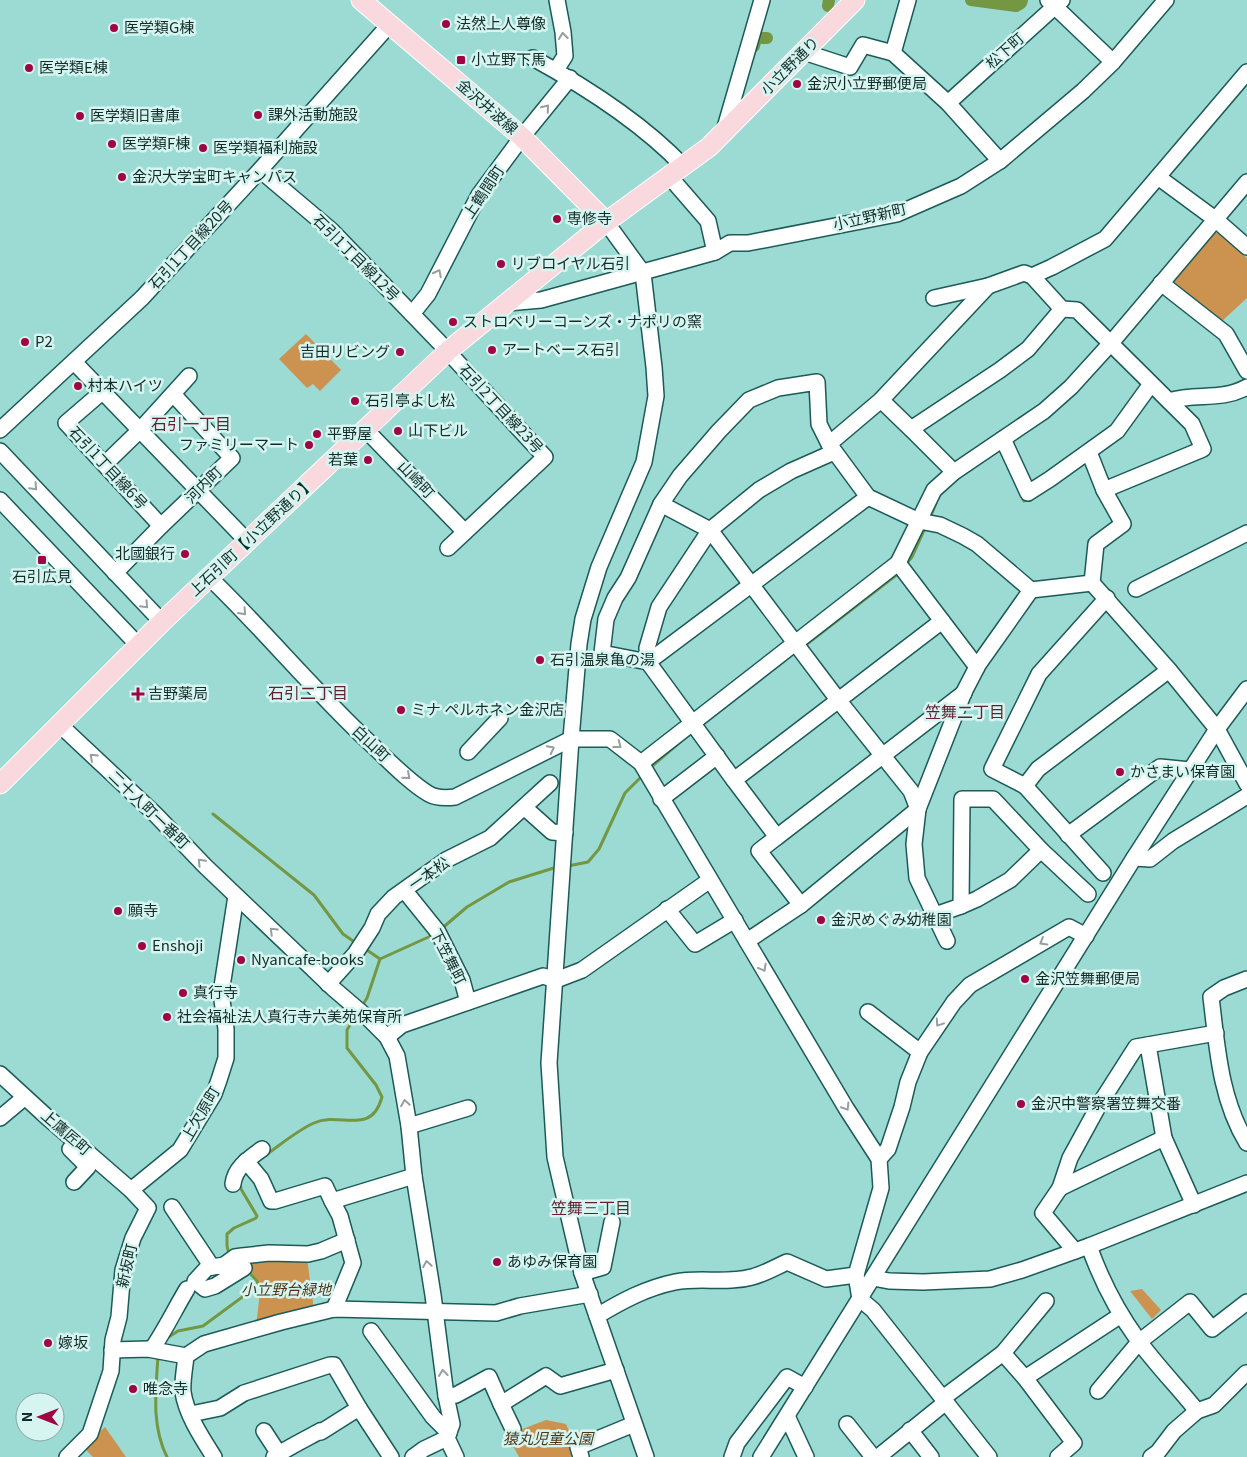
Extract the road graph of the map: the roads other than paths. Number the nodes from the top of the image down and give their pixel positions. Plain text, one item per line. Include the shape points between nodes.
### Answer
1 (361, 0) edge
2 (557, 0) edge
3 (762, 0) edge
4 (855, 0) edge
5 (908, 0) edge
6 (1166, 0) edge
7 (1055, 2) edge
8 (390, 24) junction
9 (804, 52) junction
10 (893, 53) junction
11 (533, 58) dead end
12 (1113, 62) junction
13 (556, 70) junction
14 (1247, 72) edge
15 (570, 78) junction
16 (948, 103) junction
17 (724, 132) junction
18 (522, 137) junction
19 (1000, 160) junction
20 (260, 170) junction
21 (676, 171) junction
22 (1158, 177) junction
23 (1247, 182) edge
24 (1215, 219) junction
25 (606, 222) junction
26 (1247, 247) edge
27 (715, 252) junction
28 (643, 273) junction
29 (1032, 276) junction
30 (1161, 283) junction
31 (988, 286) junction
32 (934, 298) dead end
33 (507, 303) junction
34 (1062, 309) junction
35 (412, 314) junction
36 (1111, 343) junction
37 (448, 352) junction
38 (74, 362) junction
39 (1247, 371) edge
40 (189, 376) dead end
41 (1151, 384) junction
42 (1247, 387) edge
43 (102, 392) junction
44 (173, 394) junction
45 (881, 400) junction
46 (1169, 401) junction
47 (365, 429) junction
48 (911, 429) junction
49 (0, 430) edge
50 (140, 430) junction
51 (1003, 439) junction
52 (831, 448) junction
53 (1089, 452) junction
54 (4, 459) edge
55 (105, 464) junction
56 (954, 472) junction
57 (198, 490) junction
58 (1104, 490) junction
59 (868, 497) junction
60 (0, 500) edge
61 (661, 504) junction
62 (920, 521) junction
63 (161, 526) junction
64 (710, 530) junction
65 (466, 532) junction
66 (1247, 533) edge
67 (247, 541) junction
68 (448, 548) dead end
69 (898, 563) junction
70 (115, 573) junction
71 (209, 577) junction
72 (1092, 583) junction
73 (752, 584) junction
74 (1136, 589) dead end
75 (1031, 590) junction
76 (1107, 598) junction
77 (942, 621) junction
78 (162, 622) junction
79 (796, 643) junction
80 (139, 646) junction
81 (648, 662) junction
82 (977, 667) junction
83 (1169, 670) junction
84 (964, 692) junction
85 (1246, 693) edge
86 (839, 701) junction
87 (500, 718) dead end
88 (692, 723) junction
89 (60, 725) junction
90 (1217, 729) junction
91 (571, 739) junction
92 (468, 752) dead end
93 (882, 755) junction
94 (717, 756) junction
95 (642, 763) junction
96 (1190, 770) junction
97 (734, 780) junction
98 (550, 783) dead end
99 (0, 784) edge
100 (1247, 784) edge
101 (1025, 786) junction
102 (1247, 796) edge
103 (662, 799) junction
104 (524, 807) junction
105 (918, 809) junction
106 (565, 833) junction
107 (1068, 834) junction
108 (777, 836) junction
109 (1041, 850) junction
110 (1134, 858) junction
111 (1103, 873) dead end
112 (710, 880) junction
113 (405, 891) junction
114 (1088, 894) dead end
115 (236, 896) junction
116 (801, 905) junction
117 (961, 906) junction
118 (666, 909) junction
119 (936, 914) junction
120 (735, 920) junction
121 (1086, 936) junction
122 (747, 940) junction
123 (947, 940) dead end
124 (1247, 979) edge
125 (556, 980) junction
126 (328, 983) junction
127 (468, 1002) junction
128 (868, 1012) dead end
129 (1216, 1033) junction
130 (387, 1037) junction
131 (1148, 1045) junction
132 (920, 1052) junction
133 (0, 1074) edge
134 (25, 1096) junction
135 (468, 1108) dead end
136 (0, 1118) edge
137 (48, 1118) junction
138 (409, 1126) junction
139 (1243, 1126) edge
140 (1164, 1138) junction
141 (1247, 1143) edge
142 (94, 1144) dead end
143 (262, 1149) dead end
144 (879, 1159) junction
145 (246, 1161) junction
146 (414, 1176) junction
147 (74, 1182) dead end
148 (1247, 1183) edge
149 (233, 1184) dead end
150 (1060, 1188) junction
151 (132, 1191) junction
152 (332, 1201) junction
153 (1194, 1205) junction
154 (172, 1207) dead end
155 (612, 1222) dead end
156 (346, 1240) junction
157 (1082, 1249) junction
158 (212, 1267) junction
159 (244, 1268) dead end
160 (582, 1273) junction
161 (856, 1275) junction
162 (873, 1278) junction
163 (191, 1285) junction
164 (590, 1294) junction
165 (860, 1299) junction
166 (1046, 1301) dead end
167 (1247, 1302) edge
168 (334, 1309) junction
169 (435, 1312) junction
170 (1121, 1315) junction
171 (597, 1316) junction
172 (371, 1331) dead end
173 (1139, 1342) junction
174 (152, 1349) junction
175 (112, 1350) junction
176 (1003, 1353) junction
177 (186, 1356) junction
178 (616, 1370) junction
179 (1246, 1373) edge
180 (1025, 1378) junction
181 (805, 1387) junction
182 (1098, 1392) dead end
183 (446, 1396) junction
184 (945, 1400) junction
185 (501, 1404) junction
186 (359, 1408) junction
187 (1197, 1411) junction
188 (191, 1414) junction
189 (787, 1416) junction
190 (634, 1424) junction
191 (847, 1424) dead end
192 (513, 1429) dead end
193 (910, 1430) junction
194 (264, 1431) dead end
195 (448, 1435) junction
196 (296, 1451) edge
197 (276, 1456) edge
198 (68, 1457) edge
199 (214, 1457) edge
200 (391, 1457) edge
201 (413, 1457) edge
202 (456, 1457) edge
203 (581, 1457) edge
204 (646, 1457) edge
205 (732, 1457) edge
206 (761, 1457) edge
207 (806, 1457) edge
208 (873, 1457) edge
209 (878, 1457) edge
210 (932, 1457) edge
211 (989, 1457) edge
212 (1058, 1457) edge
213 (1150, 1457) edge

1 - 8 main road, 金沢井波線
13 -> 2 street via 565,56
3 - 17 street
4 - 9 main road, 小立野通り
5 - 10 street
6 - 12 street, 小立野新町
7 - 12 street
7 - 16 street, 松下町
8 - 18 main road, 金沢井波線
8 - 20 street, 石引1丁目線20号
9 - 10 street via 850,67 863,45
9 - 17 main road, 小立野通り
10 - 16 street
11 - 13 street
12 - 19 street, 小立野新町
13 - 15 street
14 - 22 street
18 -> 15 street, 上鶴間町
15 - 21 street via 660,143
16 - 19 street
17 - 21 main road
18 - 25 main road, 金沢井波線
35 -> 18 street, 上鶴間町 via 428,294 479,195
19 - 27 street, 小立野新町 via 961,186 897,214 748,243 730,243
20 - 35 street, 石引1丁目線12号 via 330,230
20 - 38 street, 石引1丁目線20号 via 142,298
21 - 25 main road
21 - 27 street via 708,222
22 - 24 street
22 - 29 street via 1105,238
23 - 24 street
24 - 26 street
24 - 30 street
25 - 28 street
25 - 33 main road
27 - 28 street, 小立野新町
28 - 33 street, 小立野新町 via 541,300
28 - 91 street via 656,396 644,462 599,567 583,619
29 - 31 street via 1024,273
29 - 34 street
30 - 36 street
30 - 39 street via 1226,334
31 - 32 street
31 - 45 street
33 - 37 main road
34 - 36 street via 1077,310
34 - 48 street via 1028,349
35 - 37 street, 石引1丁目線12号
36 - 41 street
36 - 51 street via 1044,411
37 - 47 main road, 上石引町【小立野通り】
37 - 65 street, 石引2丁目線23号 via 545,456
38 - 43 street
38 - 49 street, 石引1丁目線20号
40 - 44 street
41 - 46 street
41 - 53 street via 1117,431
42 - 46 street via 1234,394 1180,397
43 - 50 street
43 - 55 street, 石引1丁目線6号 via 66,423
44 - 50 street
44 - 57 street, 河内町 via 232,458
45 - 48 street
45 - 52 street
46 - 58 street via 1192,424 1202,449
47 - 65 street, 山崎町
47 - 67 main road, 上石引町【小立野通り】
48 - 56 street
50 - 55 street
50 - 57 street
51 - 53 street via 1028,493
51 - 56 street
52 - 59 street
52 - 61 street via 819,424 817,382 778,388 749,400 680,476
52 - 64 street via 759,490
53 - 58 street
54 -> 70 street
55 - 63 street, 石引1丁目線6号
56 - 62 street via 934,490
57 - 63 street, 河内町
57 - 67 street
58 - 72 street via 1123,524 1096,544
59 - 62 street
59 - 73 street
60 - 80 street
61 - 64 street
61 - 81 street via 606,619 602,653
62 - 69 street
62 - 75 street via 940,525 977,544
63 - 70 street, 河内町
64 - 73 street
64 - 81 street via 659,607 647,648
65 - 68 street, 石引2丁目線23号
66 - 74 street
67 - 71 main road, 上石引町【小立野通り】
69 - 77 street
69 - 79 street
70 -> 78 street
71 - 78 main road, 上石引町【小立野通り】
71 -> 91 street, 白山町 via 338,713 431,795 455,797
72 - 75 street
72 - 76 street
73 - 79 street
73 - 81 street
75 - 82 street
76 - 83 street
76 - 101 street via 1039,674 992,769
77 - 82 street
77 - 86 street
78 - 80 main road, 上石引町【小立野通り】
79 - 86 street
79 - 88 street
80 - 89 main road, 上石引町【小立野通り】
81 - 88 street
82 - 84 street
83 - 90 street
83 - 101 street via 1038,769
84 - 93 street
84 - 105 street
85 - 90 street
86 - 93 street
86 - 97 street
87 - 92 street
88 - 94 street
88 - 95 street
89 - 99 main road, 上石引町【小立野通り】
115 -> 89 street, 二十人町一番町
90 - 96 street
90 - 100 street
91 -> 95 street via 610,739
91 - 106 street
93 - 105 street via 911,792
93 - 108 street
94 - 97 street
94 - 103 street
95 - 103 street
96 - 107 street via 1160,767
96 - 110 street
97 - 108 street
98 - 104 street, 一本松
101 - 107 street
102 - 110 street via 1150,858
103 - 112 street
104 - 106 street via 552,832
104 - 113 street, 一本松 via 490,838 446,860
105 - 116 street
105 - 119 street via 914,844 917,878
106 - 125 street
107 - 111 street
108 - 116 street via 759,851
109 - 114 street
109 - 117 street via 1010,880
109 - 117 street via 993,799 962,799
110 - 121 street
112 - 118 street
112 - 120 street
113 - 126 street, 一本松 via 378,914 355,954
113 - 127 street, 下笠舞町 via 438,932 462,980
126 -> 115 street, 二十人町一番町
115 - 151 street, 上欠原町 via 221,993 226,1058 219,1080 180,1150
116 - 122 street
117 - 119 street
118 - 120 street via 695,944
118 - 125 street via 582,970
119 - 123 street
120 - 122 street
121 -> 132 street via 1069,927 970,985 954,1002
121 - 162 street
122 -> 144 street
124 - 129 street via 1211,997
125 - 127 street via 544,976
125 - 160 street via 549,1063 555,1156
126 - 130 street, 二十人町一番町
127 - 130 street via 402,1025
128 - 132 street
129 - 131 street
129 - 139 street via 1228,1106
138 -> 130 street, 二十人町一番町 via 397,1056
131 - 140 street
131 - 150 street via 1136,1047 1099,1105 1070,1158
132 - 144 street via 888,1149
133 - 134 street, 上鷹匠町
134 - 136 street
134 - 137 street, 上鷹匠町
135 - 138 street
137 - 142 street
137 - 147 street via 51,1131 88,1167
137 - 151 street, 上鷹匠町
138 - 146 street, 二十人町一番町
139 - 141 street
140 - 150 street
140 - 153 street
143 - 145 street
144 - 161 street via 881,1188
145 - 149 street via 234,1177
145 - 152 street via 261,1179 271,1200 325,1186
146 - 152 street
169 -> 146 street, 二十人町一番町
148 - 153 street
150 - 157 street via 1043,1213
151 - 175 street, 新坂町 via 148,1208 133,1238 123,1270
152 - 156 street
153 - 157 street
154 - 158 street
155 - 160 street via 603,1267
156 - 158 street via 308,1254 242,1256
156 - 168 street via 353,1263
157 - 162 street via 990,1279 923,1282
157 - 170 street
158 - 163 street
159 - 163 street via 215,1286 205,1289
160 - 164 street
161 - 165 street
161 - 171 street via 826,1279 787,1262 751,1277 675,1282 627,1298
162 - 165 street
163 - 174 street
164 - 169 street via 496,1312
164 - 171 street
165 - 181 street
165 - 184 street via 873,1310
166 - 176 street
167 - 173 street via 1212,1328 1190,1302
168 - 169 street
168 - 177 street via 204,1344
183 -> 169 street, 二十人町一番町
170 - 173 street
170 - 180 street
171 - 178 street
172 - 195 street
173 - 182 street
173 - 187 street
174 - 175 street
174 - 177 street
175 - 198 street via 111,1371 90,1434
176 - 180 street
176 - 184 street
177 - 188 street via 183,1392
178 - 185 street via 560,1386 546,1376
178 - 190 street
179 - 187 street via 1214,1404
180 - 212 street via 1074,1444
181 - 189 street
181 - 205 street via 787,1377 737,1442
183 - 185 street via 489,1377
183 - 195 street, 二十人町一番町 via 452,1424
184 - 193 street
184 - 211 street
185 - 192 street
186 - 188 street via 334,1365 330,1365 244,1393 220,1408
186 - 196 street via 297,1445
186 - 200 street
187 - 213 street
188 - 199 street
189 - 206 street
189 - 207 street
190 - 203 street via 578,1447
190 - 204 street
191 - 208 street
193 - 209 street
193 - 210 street
194 - 197 street
195 - 201 street
195 - 202 street
196 - 197 street

